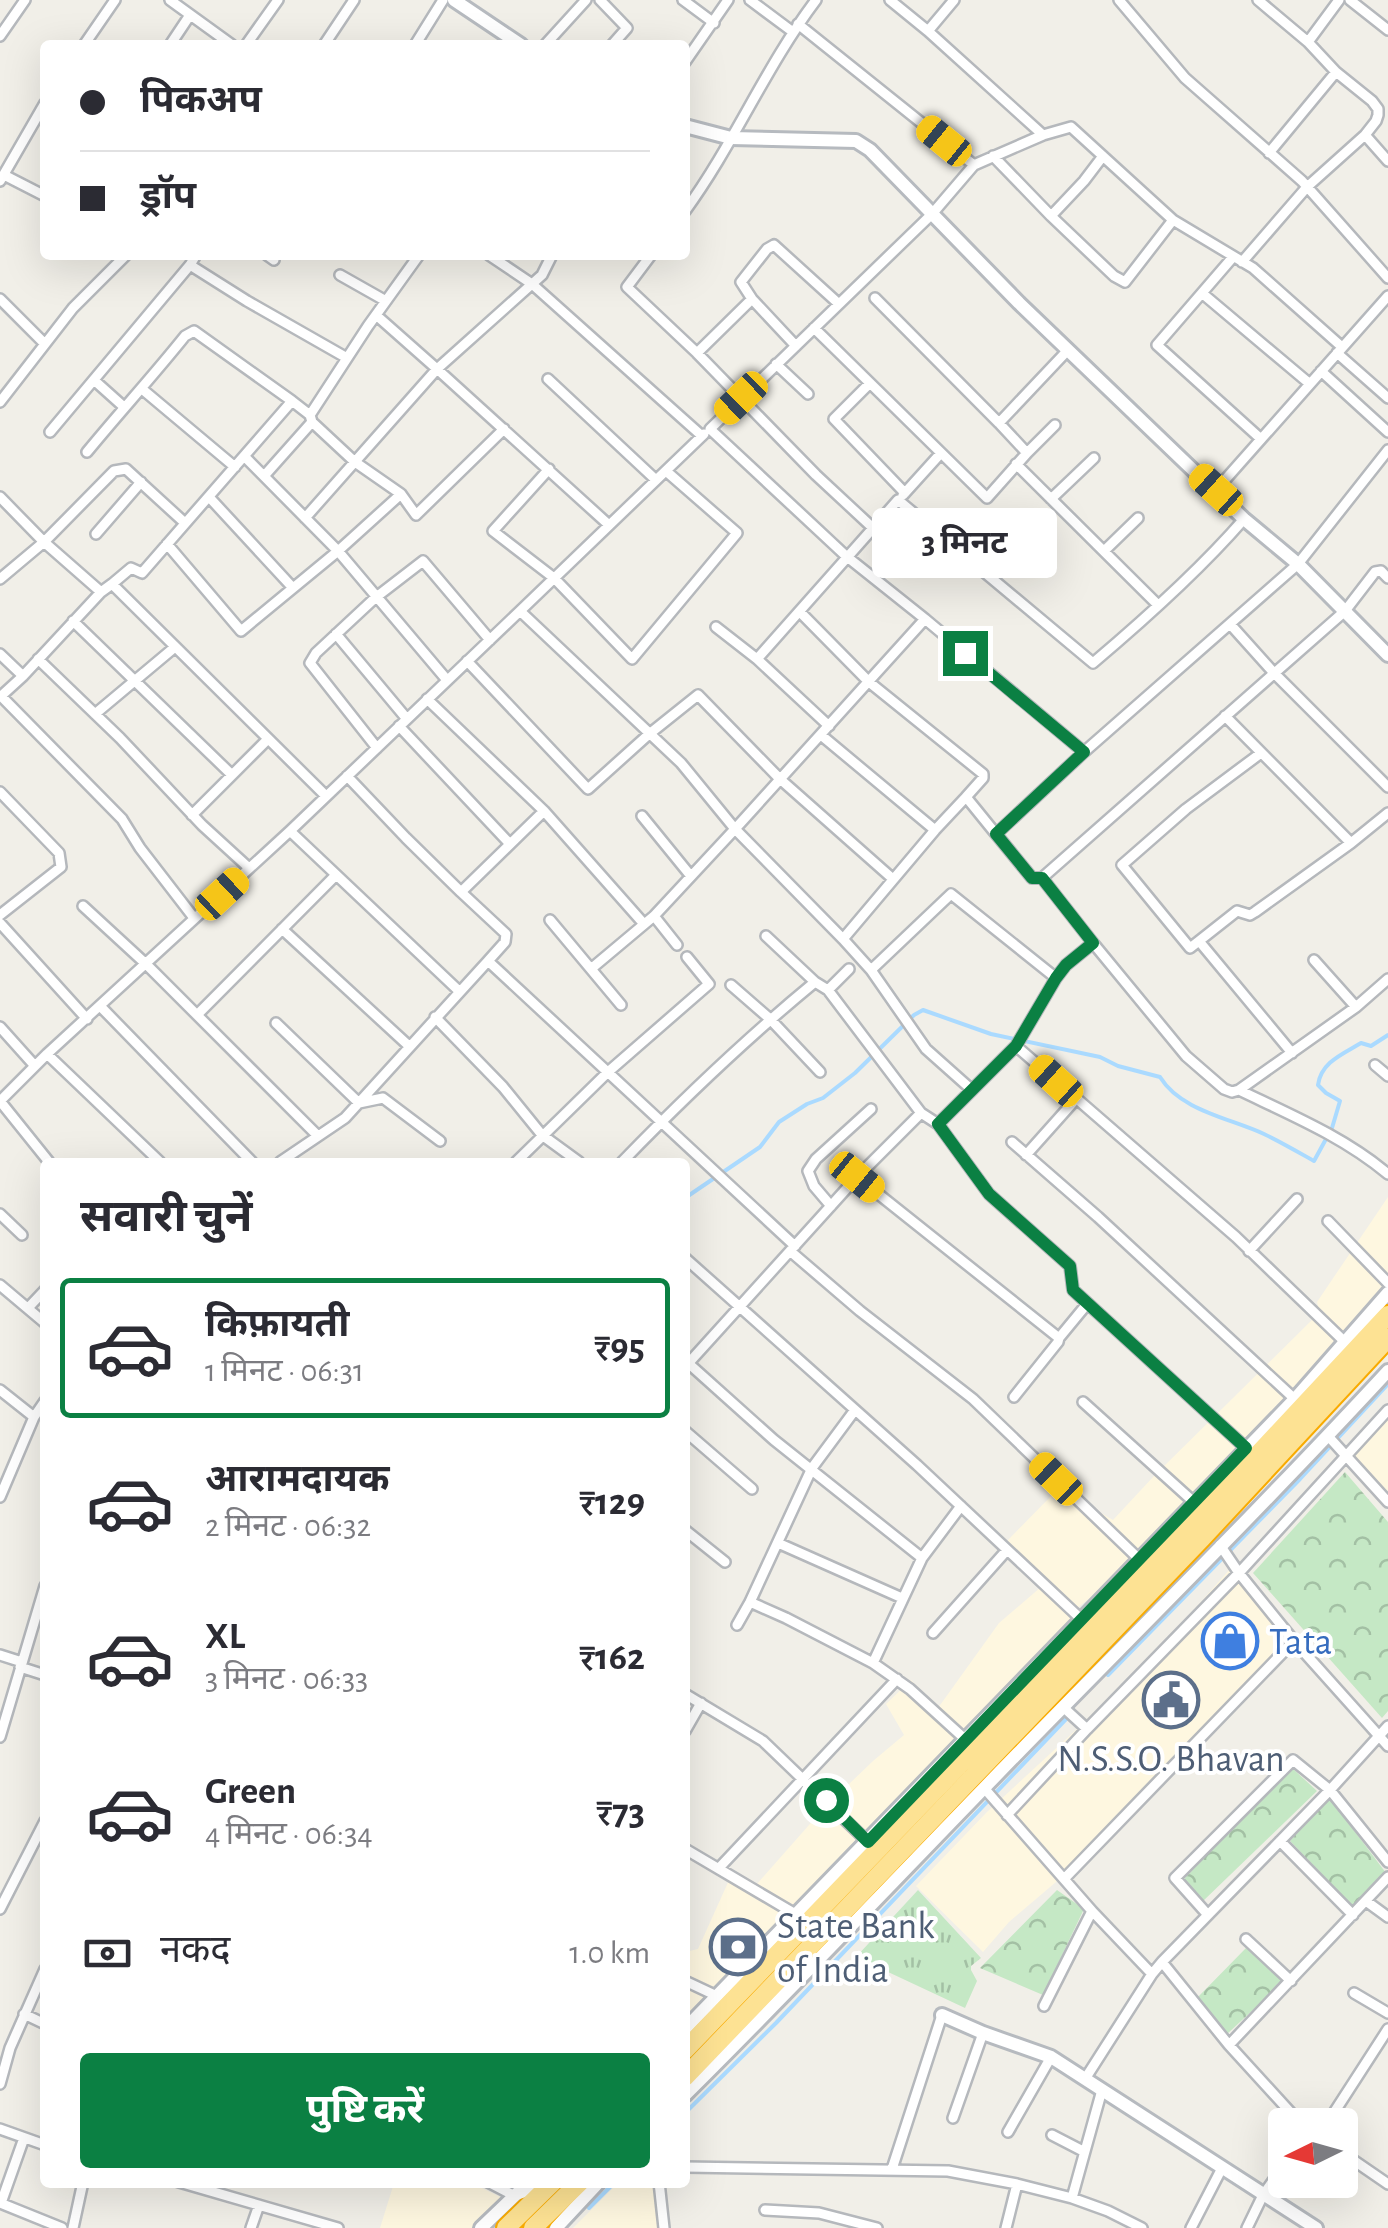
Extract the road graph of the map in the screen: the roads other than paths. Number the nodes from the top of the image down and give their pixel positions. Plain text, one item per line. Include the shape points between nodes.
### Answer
1 (25, 0) edge
2 (116, 0) edge
3 (170, 0) edge
4 (278, 0) edge
5 (354, 0) edge
6 (443, 0) edge
7 (454, 0) edge
8 (586, 0) edge
9 (600, 0) edge
10 (682, 0) edge
11 (728, 0) edge
12 (750, 0) edge
13 (816, 0) edge
14 (890, 0) edge
15 (954, 0) edge
16 (1119, 0) edge
17 (1258, 0) edge
18 (1339, 0) edge
19 (1350, 0) edge
20 (190, 14) junction
21 (714, 22) junction
22 (795, 28) junction
23 (1388, 30) edge
24 (928, 31) junction
25 (0, 36) edge
26 (88, 40) edge
27 (173, 40) edge
28 (225, 40) edge
29 (250, 40) edge
30 (327, 40) edge
31 (418, 40) edge
32 (514, 40) edge
33 (550, 40) edge
34 (616, 40) edge
35 (1308, 42) junction
36 (690, 55) edge
37 (1336, 72) junction
38 (40, 112) edge
39 (690, 127) edge
40 (1044, 135) junction
41 (1364, 135) junction
42 (732, 138) junction
43 (1270, 153) junction
44 (993, 156) junction
45 (1103, 156) junction
46 (1388, 161) edge
47 (974, 165) junction
48 (2, 178) edge
49 (1307, 187) junction
50 (40, 194) edge
51 (690, 204) edge
52 (932, 214) junction
53 (1051, 216) junction
54 (1172, 220) junction
55 (1238, 259) junction
56 (121, 260) edge
57 (193, 260) edge
58 (415, 260) edge
59 (496, 260) edge
60 (550, 260) edge
61 (648, 260) edge
62 (190, 265) junction
63 (340, 275) dead end
64 (1388, 278) edge
65 (532, 284) junction
66 (1203, 294) junction
67 (1388, 296) edge
68 (875, 298) dead end
69 (0, 299) edge
70 (752, 299) junction
71 (386, 301) junction
72 (839, 304) junction
73 (376, 315) junction
74 (814, 328) junction
75 (45, 344) junction
76 (796, 346) junction
77 (1068, 350) junction
78 (1340, 350) junction
79 (696, 352) junction
80 (347, 358) junction
81 (776, 364) junction
82 (437, 368) junction
83 (1321, 371) junction
84 (548, 378) dead end
85 (95, 380) junction
86 (870, 383) junction
87 (1310, 384) junction
88 (142, 389) junction
89 (808, 394) dead end
90 (741, 398) junction
91 (1388, 398) edge
92 (292, 401) junction
93 (0, 402) edge
94 (124, 407) junction
95 (311, 418) junction
96 (1000, 423) junction
97 (1054, 424) dead end
98 (504, 429) junction
99 (50, 432) dead end
100 (706, 432) junction
101 (1388, 432) edge
102 (1261, 439) junction
103 (1388, 450) edge
104 (86, 452) dead end
105 (1027, 452) junction
106 (941, 453) junction
107 (244, 456) junction
108 (1094, 458) dead end
109 (355, 462) junction
110 (1016, 464) junction
111 (235, 467) junction
112 (549, 470) junction
113 (666, 470) junction
114 (264, 476) junction
115 (656, 480) junction
116 (141, 482) junction
117 (1216, 490) junction
118 (402, 494) junction
119 (209, 496) junction
120 (901, 496) junction
121 (0, 497) edge
122 (1052, 499) junction
123 (305, 518) junction
124 (1138, 518) dead end
125 (1244, 518) junction
126 (185, 524) junction
127 (610, 525) junction
128 (873, 528) junction
129 (96, 534) dead end
130 (44, 542) junction
131 (167, 544) junction
132 (338, 551) junction
133 (1104, 551) junction
134 (846, 556) junction
135 (1298, 564) junction
136 (554, 578) junction
137 (1388, 578) edge
138 (0, 579) edge
139 (112, 584) junction
140 (294, 588) junction
141 (100, 592) junction
142 (376, 597) junction
143 (1158, 604) junction
144 (520, 611) junction
145 (800, 612) junction
146 (1345, 612) junction
147 (926, 619) junction
148 (73, 621) junction
149 (1230, 624) junction
150 (716, 627) dead end
151 (336, 634) junction
152 (490, 640) junction
153 (175, 646) junction
154 (0, 654) edge
155 (1388, 655) edge
156 (38, 659) junction
157 (757, 659) junction
158 (467, 662) junction
159 (1274, 673) junction
160 (23, 676) junction
161 (447, 680) junction
162 (134, 681) junction
163 (869, 682) junction
164 (0, 696) edge
165 (427, 699) junction
166 (96, 714) junction
167 (1225, 716) junction
168 (403, 722) junction
169 (829, 726) junction
170 (648, 735) junction
171 (821, 735) junction
172 (268, 739) junction
173 (376, 748) junction
174 (1084, 752) junction
175 (1261, 753) junction
176 (232, 775) junction
177 (347, 776) junction
178 (780, 779) junction
179 (1388, 787) edge
180 (0, 792) edge
181 (326, 796) junction
182 (966, 797) junction
183 (544, 810) junction
184 (1388, 814) edge
185 (192, 815) junction
186 (642, 816) dead end
187 (735, 829) junction
188 (934, 830) junction
189 (290, 831) junction
190 (996, 834) junction
191 (510, 844) junction
192 (1351, 844) junction
193 (249, 868) junction
194 (336, 875) junction
195 (690, 876) junction
196 (1042, 878) junction
197 (893, 880) junction
198 (461, 892) junction
199 (83, 906) dead end
200 (0, 915) edge
201 (654, 916) junction
202 (194, 918) junction
203 (550, 920) dead end
204 (0, 924) edge
205 (644, 924) junction
206 (282, 929) junction
207 (766, 936) dead end
208 (843, 939) junction
209 (1199, 942) junction
210 (1093, 943) junction
211 (677, 945) dead end
212 (687, 957) dead end
213 (1314, 960) dead end
214 (488, 961) junction
215 (146, 964) junction
216 (592, 968) junction
217 (849, 969) dead end
218 (872, 970) junction
219 (1056, 978) junction
220 (1388, 979) edge
221 (814, 982) junction
222 (731, 985) dead end
223 (828, 990) junction
224 (460, 991) junction
225 (621, 1005) dead end
226 (101, 1006) junction
227 (1356, 1006) junction
228 (197, 1015) junction
229 (435, 1017) junction
230 (770, 1018) junction
231 (87, 1019) junction
232 (276, 1022) dead end
233 (0, 1028) edge
234 (409, 1046) junction
235 (1016, 1046) junction
236 (1292, 1053) junction
237 (47, 1054) junction
238 (1374, 1065) dead end
239 (35, 1066) junction
240 (608, 1072) junction
241 (820, 1072) dead end
242 (1388, 1076) edge
243 (972, 1090) junction
244 (1239, 1090) junction
245 (1076, 1099) junction
246 (359, 1102) junction
247 (871, 1109) dead end
248 (922, 1114) junction
249 (662, 1120) junction
250 (938, 1124) junction
251 (542, 1135) junction
252 (318, 1136) junction
253 (440, 1141) dead end
254 (1012, 1142) dead end
255 (1026, 1155) junction
256 (46, 1158) edge
257 (156, 1158) edge
258 (248, 1158) edge
259 (286, 1158) edge
260 (520, 1158) edge
261 (574, 1158) edge
262 (626, 1158) edge
263 (1388, 1174) edge
264 (857, 1177) junction
265 (1297, 1198) dead end
266 (831, 1206) junction
267 (0, 1214) edge
268 (1328, 1221) dead end
269 (22, 1236) dead end
270 (792, 1249) junction
271 (1249, 1251) junction
272 (690, 1262) edge
273 (1388, 1283) edge
274 (0, 1285) edge
275 (1388, 1293) edge
276 (40, 1295) edge
277 (1087, 1304) junction
278 (740, 1307) junction
279 (28, 1308) junction
280 (1388, 1315) edge
281 (40, 1318) edge
282 (1059, 1338) junction
283 (1388, 1338) edge
284 (1346, 1343) junction
285 (690, 1359) edge
286 (690, 1366) edge
287 (1388, 1371) edge
288 (0, 1390) edge
289 (1014, 1397) dead end
290 (1083, 1402) dead end
291 (1299, 1403) junction
292 (40, 1408) edge
293 (855, 1410) junction
294 (1388, 1410) edge
295 (34, 1417) junction
296 (690, 1434) edge
297 (1336, 1444) junction
298 (1246, 1448) junction
299 (0, 1463) edge
300 (12, 1468) junction
301 (812, 1468) junction
302 (752, 1489) dead end
303 (0, 1496) edge
304 (1388, 1502) edge
305 (960, 1506) junction
306 (1199, 1507) junction
307 (690, 1534) edge
308 (778, 1543) junction
309 (1222, 1547) junction
310 (1007, 1550) junction
311 (922, 1558) junction
312 (1139, 1559) junction
313 (725, 1562) dead end
314 (1239, 1573) junction
315 (902, 1598) junction
316 (40, 1602) edge
317 (750, 1602) junction
318 (1081, 1620) junction
319 (737, 1625) dead end
320 (933, 1633) dead end
321 (1294, 1640) junction
322 (0, 1655) edge
323 (874, 1663) junction
324 (21, 1664) junction
325 (40, 1672) edge
326 (897, 1679) junction
327 (690, 1696) edge
328 (701, 1702) junction
329 (1061, 1705) junction
330 (690, 1722) edge
331 (1084, 1726) junction
332 (1388, 1726) edge
333 (0, 1734) edge
334 (1380, 1737) junction
335 (966, 1740) junction
336 (1388, 1746) edge
337 (804, 1778) junction
338 (987, 1790) junction
339 (1330, 1790) junction
340 (1008, 1815) junction
341 (40, 1831) edge
342 (1280, 1841) junction
343 (868, 1842) junction
344 (690, 1852) edge
345 (1388, 1862) edge
346 (718, 1868) junction
347 (1388, 1878) edge
348 (1064, 1879) junction
349 (1366, 1900) junction
350 (0, 1909) edge
351 (1092, 1911) junction
352 (1353, 1914) junction
353 (796, 1915) junction
354 (1208, 1916) junction
355 (1388, 1917) edge
356 (1246, 1939) dead end
357 (1162, 1962) junction
358 (1152, 1974) junction
359 (40, 1979) edge
360 (1291, 1981) junction
361 (690, 1982) edge
362 (1354, 1993) dead end
363 (717, 1996) junction
364 (1044, 2006) dead end
365 (1388, 2013) edge
366 (24, 2014) junction
367 (942, 2015) joint
368 (40, 2022) edge
369 (690, 2024) edge
370 (1388, 2029) edge
371 (983, 2033) junction
372 (690, 2045) edge
373 (1229, 2045) junction
374 (1050, 2057) junction
375 (690, 2072) edge
376 (1085, 2079) junction
377 (0, 2084) edge
378 (690, 2090) edge
379 (1102, 2090) junction
380 (1286, 2108) edge
381 (1337, 2108) edge
382 (953, 2118) dead end
383 (0, 2129) edge
384 (1008, 2132) dead end
385 (1052, 2135) dead end
386 (24, 2138) junction
387 (40, 2143) edge
388 (1083, 2151) junction
389 (1358, 2163) edge
390 (690, 2166) edge
391 (1222, 2168) junction
392 (892, 2169) junction
393 (1017, 2184) junction
394 (1388, 2184) edge
395 (82, 2188) edge
396 (200, 2188) edge
397 (499, 2188) edge
398 (536, 2188) edge
399 (575, 2188) edge
400 (592, 2188) edge
401 (660, 2188) edge
402 (1268, 2188) edge
403 (532, 2191) edge
404 (1263, 2195) junction
405 (514, 2196) junction
406 (1072, 2198) junction
407 (1, 2203) edge
408 (259, 2205) junction
409 (765, 2210) dead end
410 (34, 2217) junction
411 (545, 2225) edge
412 (29, 2228) edge
413 (62, 2228) edge
414 (73, 2228) edge
415 (251, 2228) edge
416 (338, 2228) edge
417 (482, 2228) edge
418 (506, 2228) edge
419 (664, 2228) edge
420 (877, 2228) edge
421 (1006, 2228) edge
422 (1142, 2228) edge
423 (1192, 2228) edge
424 (1246, 2228) edge
425 (1316, 2228) edge

1 - 25 street
2 - 26 street
3 - 20 street
4 - 29 street
5 - 30 street
6 - 31 street
7 - 32 street
8 - 33 street
9 - 34 street via 627,28
10 - 21 street
11 - 21 street
12 - 22 street
13 - 22 street
14 - 24 street
15 - 24 street
16 - 43 street via 1185,78
17 - 35 street
18 - 35 street
19 - 23 street
20 - 27 street
20 - 28 street
21 - 36 street
22 - 42 street
22 - 47 street
24 - 40 street
35 - 37 street
37 - 41 street via 1378,109
37 - 43 street
38 - 48 street
39 - 42 street
40 - 44 street
40 - 45 street via 1071,127
41 - 46 street
41 - 49 street
42 - 51 street
42 - 52 street via 856,141
43 - 49 street
44 - 47 street
44 - 53 street
45 - 53 street
45 - 54 street
47 - 52 street
48 - 50 street
49 - 55 street
49 - 64 street
52 - 72 street
52 - 77 street
53 - 54 street via 1125,282
54 - 55 street
55 - 66 street
55 - 78 street
56 - 75 street
57 - 62 street
58 - 71 street
59 - 65 street
60 - 65 street
61 - 79 street via 627,286
62 - 80 street
62 - 85 street
63 - 71 street
65 - 82 street
65 - 100 street
66 - 87 street
66 - 102 street via 1158,345
67 - 78 street
68 - 96 street
69 - 75 street
70 - 72 street via 741,282 774,245
70 - 76 street
70 - 79 street
71 - 73 street
72 - 74 street
73 - 80 street
73 - 82 street
74 - 76 street
74 - 86 street
75 - 93 street
76 - 81 street
77 - 96 street
77 - 117 street
78 - 83 street
78 - 91 street
79 - 90 street
80 - 95 street
81 - 89 street
81 - 90 street
82 - 98 street
82 - 109 street
83 - 87 street
83 - 101 street
84 - 115 street
85 - 94 street
85 - 99 street
86 - 106 street
86 - 120 street via 834,419
87 - 102 street
88 - 92 street via 194,332
88 - 94 street
88 - 111 street
90 - 100 street
90 - 128 street
92 - 95 street
92 - 107 street
94 - 104 street
95 - 109 street
95 - 114 street
96 - 105 street
97 - 105 street
98 - 112 street
98 - 118 street via 416,515
100 - 113 street
100 - 134 street
102 - 117 street
103 - 135 street
105 - 110 street
106 - 110 street via 987,498
106 - 120 street
107 - 111 street
107 - 114 street
108 - 122 street
109 - 118 street
109 - 123 street
110 - 122 street
111 - 119 street
112 - 127 street
112 - 136 street via 493,530
113 - 115 street
113 - 136 street via 737,533 632,659
114 - 123 street
115 - 127 street
116 - 126 street
116 - 129 street
116 - 130 street via 126,469 114,471
117 - 125 street
118 - 132 street
119 - 126 street
119 - 140 street
120 - 128 street
120 - 143 street via 1093,663
121 - 130 street
122 - 133 street
123 - 132 street
124 - 133 street
125 - 135 street
125 - 143 street
126 - 131 street
127 - 136 street
128 - 134 street
130 - 138 street
130 - 141 street
131 - 139 street via 142,573 131,568
131 - 140 street via 241,631
132 - 140 street
132 - 142 street
133 - 143 street
134 - 145 street
134 - 147 street
135 - 146 street
135 - 149 street
136 - 144 street
137 - 146 street via 1376,572
139 - 141 street
139 - 153 street
141 - 148 street
142 - 151 street
142 - 152 street via 422,560
142 - 161 street
144 - 152 street
144 - 170 street
145 - 157 street
145 - 163 street
146 - 155 street
146 - 159 street
147 - 163 street
147 - 174 street
148 - 156 street
148 - 162 street
149 - 159 street
149 - 174 street
150 - 157 street
151 - 168 street
151 - 173 street via 310,663
152 - 158 street
153 - 162 street
153 - 172 street
154 - 160 street
156 - 160 street
156 - 166 street
157 - 169 street
158 - 161 street
158 - 170 street via 588,789
159 - 167 street
159 - 179 street
160 - 164 street
161 - 165 street
162 - 166 street
162 - 176 street
163 - 169 street
163 - 182 street via 983,774
164 - 202 street via 122,820
165 - 168 street
165 - 183 street
166 - 185 street
167 - 175 street
167 - 196 street
168 - 173 street
168 - 191 street
169 - 171 street
170 - 178 street via 698,695
170 - 187 street
171 - 178 street
171 - 188 street
172 - 176 street
172 - 181 street
173 - 177 street
174 - 190 street
175 - 192 street
175 - 209 street via 1122,865 1190,948
176 - 185 street
177 - 181 street
177 - 198 street
178 - 187 street
178 - 197 street
180 - 200 street via 59,854 61,867
181 - 189 street
182 - 188 street
182 - 190 street
183 - 191 street
183 - 205 street
184 - 192 street
185 - 193 street
186 - 195 street
187 - 195 street
187 - 208 street
188 - 197 street
189 - 193 street
189 - 194 street
190 - 196 street via 1032,878
191 - 198 street
192 - 209 street via 1254,912 1237,911
193 - 202 street
194 - 206 street
194 - 224 street
195 - 201 street
196 - 210 street
197 - 208 street
198 - 214 street via 506,934
199 - 215 street
201 - 205 street
201 - 211 street
202 - 215 street
203 - 216 street
204 - 231 street
205 - 216 street
206 - 228 street
206 - 234 street
207 - 221 street
208 - 218 street
209 - 236 street
210 - 219 street
210 - 244 street via 1186,1056 1224,1090
212 - 240 street via 710,984
213 - 227 street
214 - 224 street
214 - 240 street
215 - 226 street
215 - 228 street
216 - 225 street
217 - 223 street
218 - 219 street via 950,894
218 - 243 street via 926,1049
219 - 235 street
220 - 227 street
221 - 223 street
221 - 230 street
222 - 230 street
223 - 248 street
224 - 229 street
226 - 231 street
226 - 258 street
227 - 236 street
228 - 252 street
229 - 234 street
229 - 251 street
230 - 241 street
230 - 249 street
231 - 237 street
232 - 246 street
233 - 239 street
234 - 246 street
235 - 243 street
235 - 245 street
236 - 244 street
237 - 239 street
237 - 257 street
238 - 242 street
239 - 256 street via 0,1101
240 - 249 street
240 - 251 street
243 - 250 street
244 - 263 street via 1328,1133
245 - 255 street
245 - 271 street
246 - 252 street
246 - 253 street via 382,1098
247 - 266 street via 808,1172
248 - 250 street
248 - 264 street
249 - 262 street
249 - 270 street
250 - 277 street via 989,1194 1070,1266 1073,1290
251 - 260 street
251 - 261 street
252 - 259 street
254 - 255 street
255 - 291 street
264 - 266 street
264 - 282 street
265 - 271 street
266 - 270 street
267 - 269 street
268 - 273 street
270 - 278 street
270 - 312 street via 972,1399
271 - 284 street
272 - 278 street
274 - 279 street
275 - 284 street
276 - 279 street
277 - 282 street
277 - 298 street
278 - 285 street
278 - 293 street
279 - 281 street
280 - 291 highway
282 - 289 street
283 - 329 highway via 1202,1538
284 - 291 street
286 - 301 street
287 - 297 street
288 - 295 street
290 - 306 street
291 - 298 street
291 - 306 highway
292 - 295 street
293 - 301 street
293 - 305 street
294 - 297 street
295 - 300 street
296 - 302 street
297 - 304 street
297 - 309 street
297 - 314 street
298 - 306 street
299 - 300 street
300 - 303 street
301 - 308 street
301 - 311 street
305 - 310 street
305 - 311 street
306 - 312 street
306 - 372 highway
307 - 313 street
308 - 315 street
308 - 317 street
309 - 314 street
309 - 329 street
310 - 318 street
310 - 320 street
311 - 315 street
312 - 318 street
314 - 321 street
314 - 331 street
315 - 323 street
316 - 324 street
317 - 319 street
317 - 323 street
318 - 335 street
321 - 334 street
321 - 348 street
322 - 324 street
323 - 326 street
324 - 325 street
324 - 333 street
326 - 335 street
326 - 337 street
327 - 328 street
328 - 330 street
328 - 337 street via 764,1741
329 - 331 street
329 - 338 street
329 - 375 highway
331 - 340 street
332 - 334 street
334 - 336 street
334 - 339 street
335 - 343 street
337 - 343 street
337 - 346 street
338 - 340 street
338 - 378 street
339 - 342 street
339 - 345 street
339 - 354 street via 1293,1760 1176,1878
340 - 348 street
341 - 350 street
342 - 352 street
342 - 354 street
343 - 353 street
344 - 346 street
346 - 353 street
347 - 349 street
348 - 351 street
349 - 352 street
349 - 355 street
351 - 358 street
351 - 364 street
352 - 360 street
353 - 363 street
354 - 357 street
356 - 360 street
357 - 358 street
357 - 373 street
358 - 376 street
359 - 366 street
360 - 373 street
361 - 363 street
362 - 365 street
363 - 369 street
366 - 368 street
366 - 377 street
367 - 371 street
367 - 392 street
370 - 381 street
371 - 374 street
371 - 382 street
373 - 380 street
374 - 376 street
374 - 384 street
376 - 379 street
379 - 388 street
379 - 391 street
383 - 386 street
385 - 388 street
386 - 387 street
386 - 407 street
388 - 406 street
389 - 394 street
390 - 392 street
391 - 404 street
391 - 423 street
392 - 393 street via 936,2169
393 - 406 street
393 - 421 street
395 - 414 street
396 - 408 street
397 - 405 street
398 - 405 street
399 - 411 highway
400 - 411 street
401 - 419 street
402 - 404 street
403 - 405 street
403 - 418 highway
404 - 424 street
404 - 425 street
405 - 417 street
406 - 422 street
407 - 410 street
408 - 415 street
408 - 416 street
409 - 420 street via 819,2213
410 - 412 street
410 - 413 street

